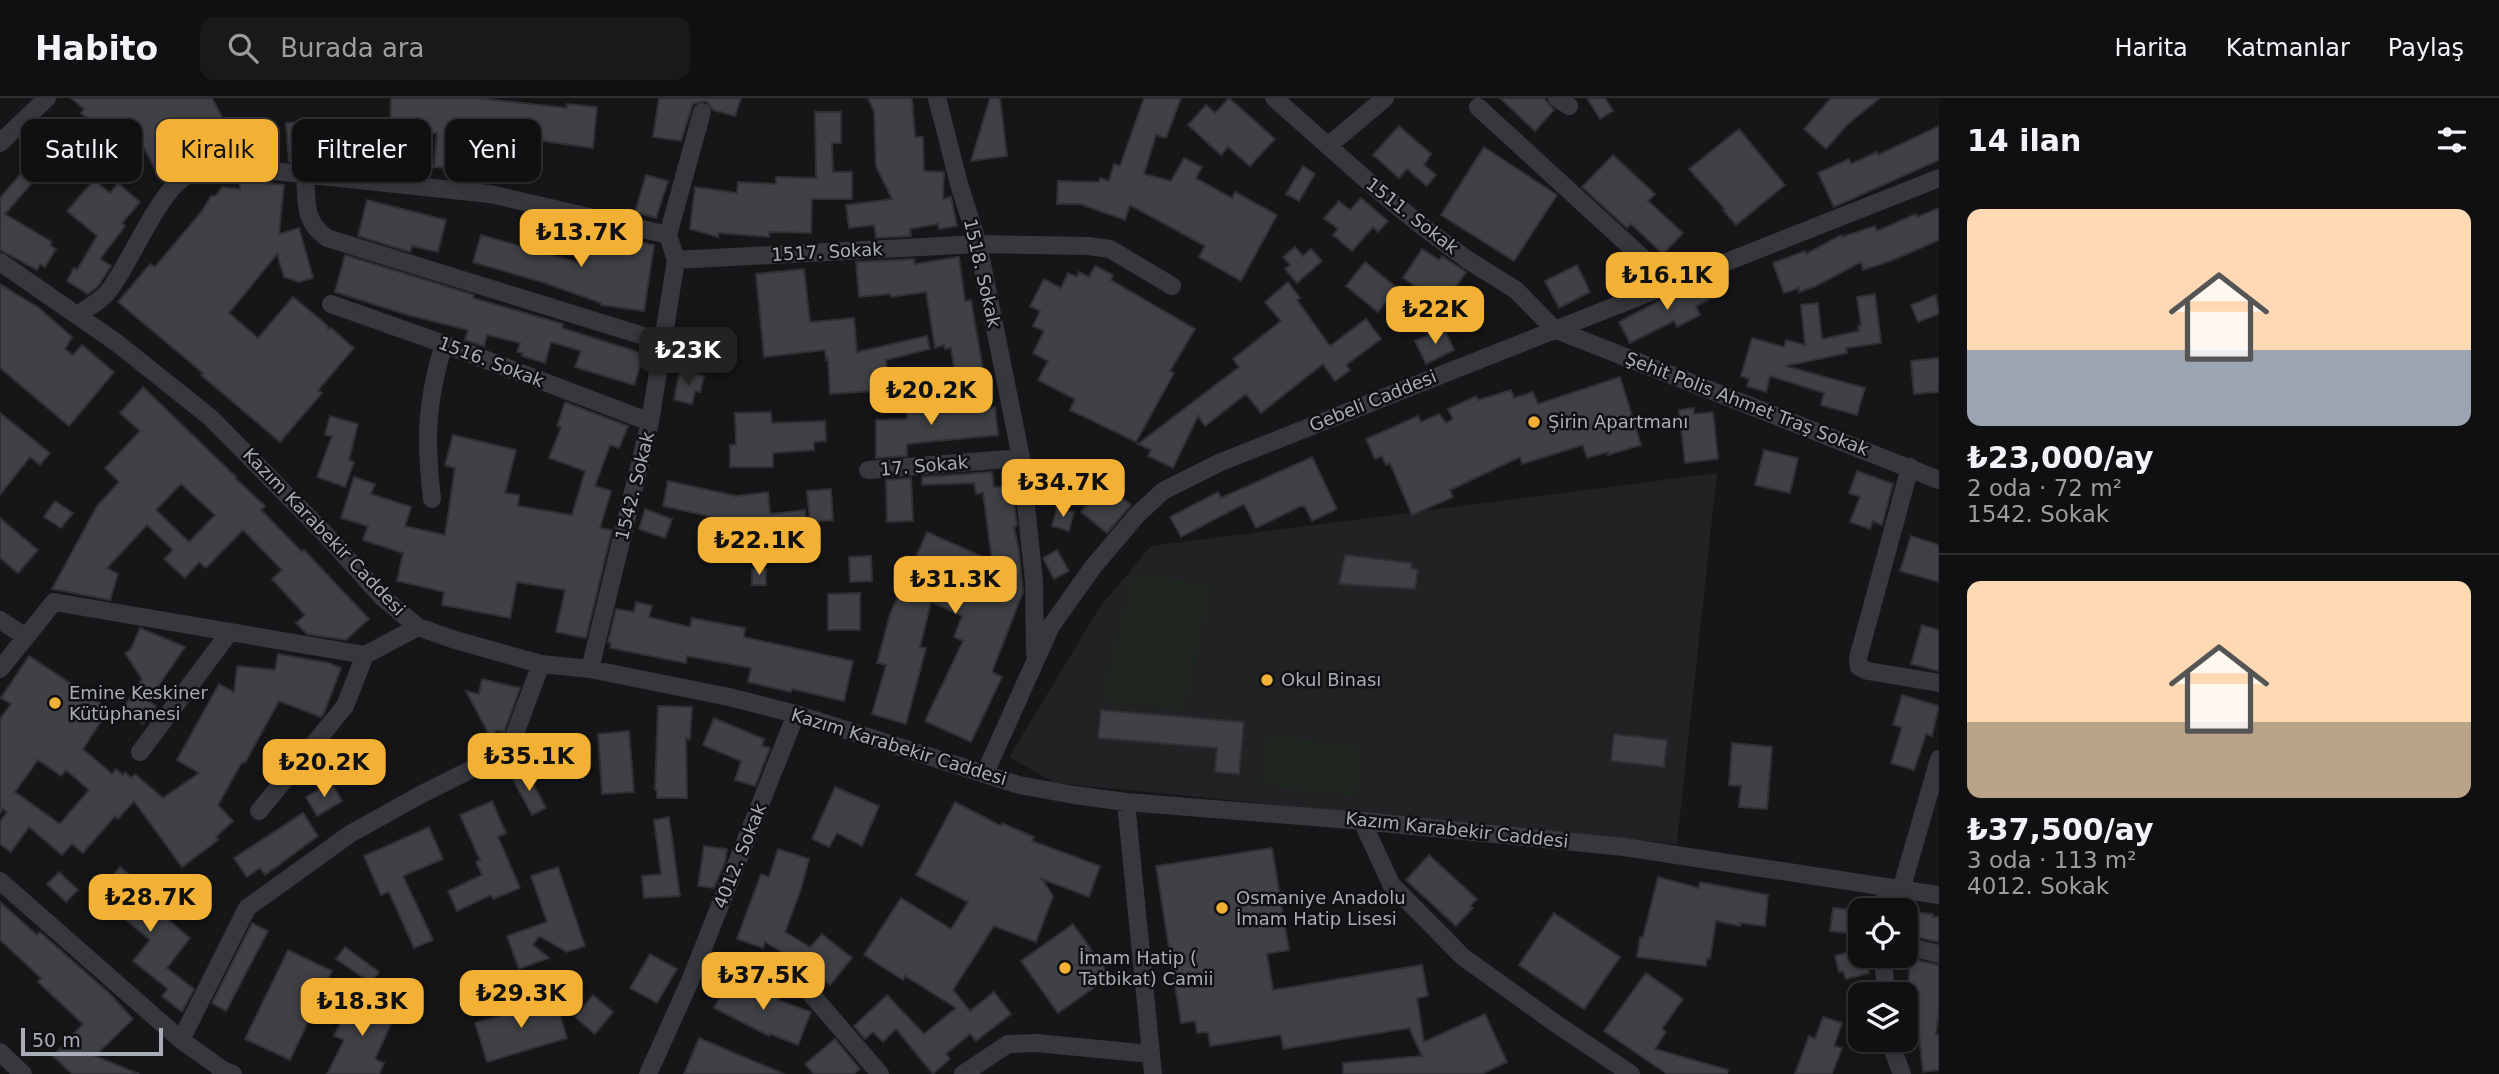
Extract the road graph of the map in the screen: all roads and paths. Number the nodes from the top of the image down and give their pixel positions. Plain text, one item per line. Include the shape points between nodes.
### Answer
1 (47, 98) edge
2 (937, 98) edge
3 (1273, 98) edge
4 (1385, 98) edge
5 (1478, 107) dead end
6 (702, 112) dead end
7 (0, 143) edge
8 (1328, 146) junction
9 (292, 174) edge
10 (1939, 178) edge
11 (306, 182) edge
12 (373, 182) edge
13 (668, 235) junction
14 (978, 244) junction
15 (676, 260) junction
16 (0, 262) edge
17 (1670, 283) junction
18 (1172, 286) dead end
19 (331, 304) dead end
20 (76, 315) junction
21 (1555, 329) junction
22 (663, 342) junction
23 (444, 344) junction
24 (650, 422) junction
25 (1021, 458) junction
26 (1910, 467) junction
27 (868, 470) dead end
28 (1939, 480) edge
29 (432, 499) dead end
30 (0, 620) edge
31 (418, 627) junction
32 (229, 633) junction
33 (26, 637) junction
34 (365, 655) junction
35 (1035, 658) junction
36 (541, 664) junction
37 (0, 669) edge
38 (590, 669) junction
39 (1939, 683) edge
40 (796, 714) junction
41 (140, 752) dead end
42 (1939, 759) edge
43 (985, 773) junction
44 (1126, 802) junction
45 (259, 811) dead end
46 (1362, 821) junction
47 (0, 881) edge
48 (1894, 889) junction
49 (1939, 895) edge
50 (1890, 898) edge
51 (1918, 949) edge
52 (1939, 954) edge
53 (805, 987) dead end
54 (181, 1040) junction
55 (0, 1052) edge
56 (1894, 1052) edge
57 (1151, 1054) junction
58 (226, 1073) edge
59 (23, 1074) edge
60 (648, 1074) edge
61 (880, 1074) edge
62 (963, 1074) edge
63 (1153, 1074) edge
64 (1631, 1074) edge
65 (1902, 1074) edge

1 - 7 street
2 - 14 street, 1518. Sokak
3 - 8 street, 1511. Sokak
4 - 8 street
5 - 17 street
6 - 13 street
8 - 21 street, 1511. Sokak via 1423,227 1516,290
9 - 20 street via 244,168 188,174 165,198 106,294
10 - 17 street, Gebeli Caddesi
11 - 22 street via 308,216 327,238
12 - 13 street via 490,194
13 - 15 street
14 - 15 street, 1517. Sokak
14 - 18 street, 1517. Sokak via 1110,249
14 - 25 street, 1518. Sokak
15 - 22 street, 1542. Sokak
16 - 20 street, Kazım Karabekir Caddesi
17 - 21 street, Gebeli Caddesi
19 - 23 street, 1516. Sokak
20 - 31 street, Kazım Karabekir Caddesi via 211,418 382,597
21 - 26 street, Şehit Polis Ahmet Traş Sokak
21 - 35 street, Gebeli Caddesi via 1221,462 1163,491 1093,566 1051,626
22 - 24 street, 1542. Sokak
23 - 24 street, 1516. Sokak
23 - 29 street via 427,418
24 - 38 street, 1542. Sokak
25 - 27 street, 17. Sokak
25 - 35 street, 1518. Sokak via 1034,581
26 - 28 street, Şehit Polis Ahmet Traş Sokak
26 - 39 street via 1859,667
30 - 33 street
31 - 34 street
31 - 36 street, Kazım Karabekir Caddesi
32 - 33 street via 54,602
32 - 34 street
32 - 41 street
33 - 37 street
34 - 45 street via 345,706
35 - 43 street, Gebeli Caddesi
36 - 38 street, Kazım Karabekir Caddesi
36 - 54 street via 510,747 350,834 247,908
38 - 40 street, Kazım Karabekir Caddesi
40 - 43 street, Kazım Karabekir Caddesi
40 - 60 street, 4012. Sokak
42 - 48 street
43 - 44 street, Kazım Karabekir Caddesi via 1019,785
44 - 46 street, Kazım Karabekir Caddesi
44 - 57 street
46 - 48 street, Kazım Karabekir Caddesi via 1624,847
46 - 64 street via 1391,884 1463,957
47 - 54 street
48 - 49 street, Kazım Karabekir Caddesi
48 - 50 street
51 - 52 street
53 - 61 street
54 - 58 street
55 - 59 street
56 - 65 street
57 - 62 street via 1008,1044
57 - 63 street

